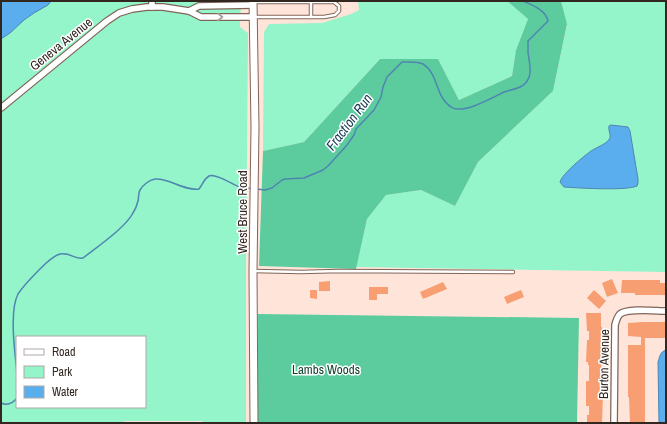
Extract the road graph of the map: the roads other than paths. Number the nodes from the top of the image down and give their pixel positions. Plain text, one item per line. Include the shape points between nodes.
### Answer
1 (137, 1) edge
2 (278, 2) edge
3 (311, 2) junction
4 (253, 3) edge
5 (152, 4) edge
6 (137, 9) junction
7 (189, 11) junction
8 (253, 17) junction
9 (312, 17) junction
10 (1, 108) edge
11 (254, 271) junction
12 (513, 272) dead end
13 (666, 311) edge
14 (254, 423) edge
15 (615, 423) edge

1 - 6 street
2 - 3 lane
2 - 4 lane
3 - 9 lane
3 - 9 lane via 334,2 339,6 339,11 335,15
4 - 7 street, Geneva Avenue via 200,6
4 - 8 street, West Bruce Road
5 - 6 street, Geneva Avenue
5 - 7 street, Geneva Avenue
6 - 10 street, Geneva Avenue via 119,13 107,21
7 -> 8 street, Geneva Avenue via 201,17
8 - 9 lane
8 - 11 street, West Bruce Road
11 - 12 lane
11 - 14 street, West Bruce Road
13 - 15 street, Burton Avenue via 626,311 616,320

